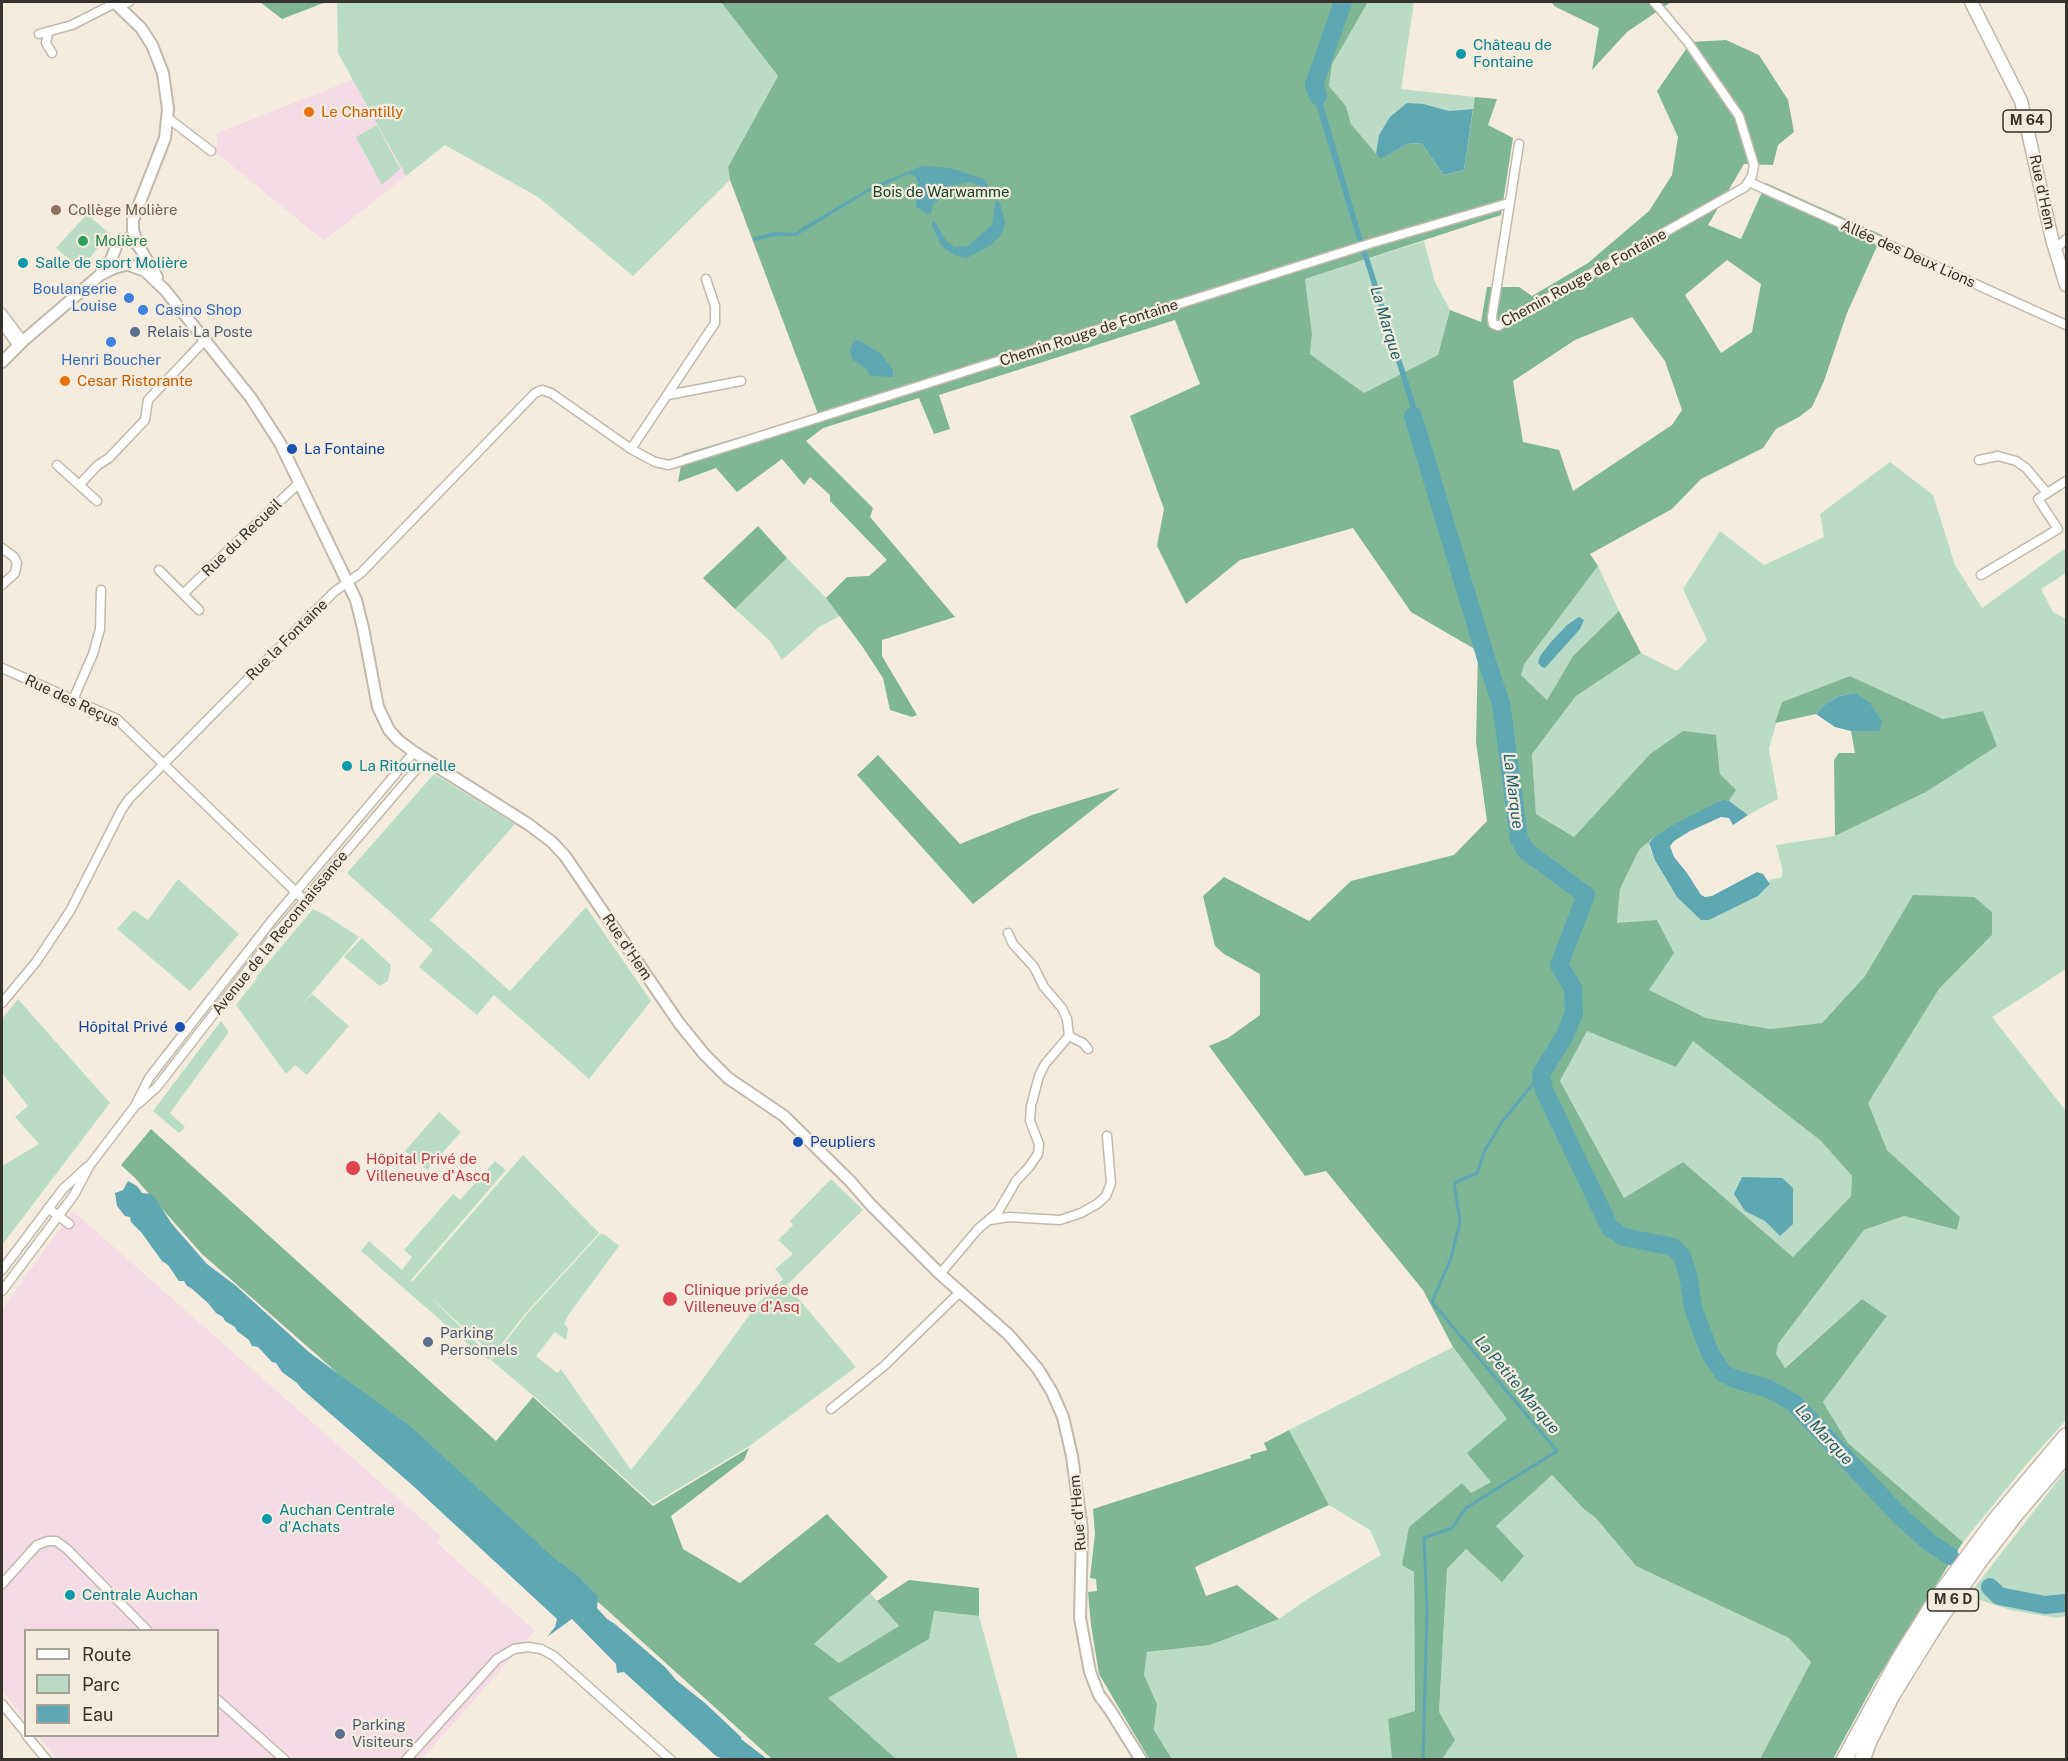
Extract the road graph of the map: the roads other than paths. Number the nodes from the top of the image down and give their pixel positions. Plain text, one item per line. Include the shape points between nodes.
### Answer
1 (1654, 2) edge
2 (1971, 2) edge
3 (119, 3) edge
4 (52, 53) dead end
5 (168, 118) junction
6 (1519, 144) dead end
7 (211, 151) dead end
8 (1749, 182) junction
9 (1509, 203) junction
10 (137, 209) junction
11 (2067, 239) edge
12 (121, 241) junction
13 (138, 246) junction
14 (2055, 250) junction
15 (114, 251) junction
16 (127, 266) junction
17 (100, 275) junction
18 (706, 279) dead end
19 (2067, 285) edge
20 (165, 290) junction
21 (2, 313) edge
22 (2, 324) edge
23 (2067, 325) edge
24 (205, 340) junction
25 (20, 344) junction
26 (2, 362) edge
27 (741, 381) dead end
28 (668, 395) junction
29 (632, 448) junction
30 (1979, 460) dead end
31 (57, 465) dead end
32 (669, 465) joint
33 (2067, 481) edge
34 (300, 482) junction
35 (79, 485) junction
36 (2047, 493) junction
37 (97, 501) dead end
38 (2, 548) edge
39 (159, 570) dead end
40 (1981, 575) dead end
41 (348, 582) junction
42 (2, 585) edge
43 (101, 590) dead end
44 (183, 594) junction
45 (199, 609) dead end
46 (3, 672) edge
47 (73, 699) junction
48 (414, 752) junction
49 (425, 759) junction
50 (164, 764) junction
51 (295, 892) junction
52 (304, 900) junction
53 (1008, 933) dead end
54 (3, 999) edge
55 (1069, 1036) junction
56 (1088, 1049) dead end
57 (135, 1106) junction
58 (1107, 1136) dead end
59 (90, 1165) junction
60 (48, 1208) junction
61 (58, 1215) junction
62 (990, 1220) junction
63 (69, 1224) dead end
64 (2, 1270) edge
65 (940, 1274) junction
66 (2, 1291) edge
67 (960, 1292) junction
68 (831, 1409) dead end
69 (2067, 1436) edge
70 (2067, 1455) edge
71 (2, 1584) edge
72 (146, 1629) edge
73 (219, 1701) edge
74 (2, 1704) edge
75 (24, 1732) edge
76 (28, 1737) edge
77 (47, 1760) edge
78 (285, 1760) edge
79 (406, 1760) edge
80 (671, 1760) edge
81 (1141, 1760) edge
82 (1844, 1760) edge
83 (1862, 1760) edge

1 - 8 street via 1735,108 1753,158
2 - 14 main road, Rue d'Hem / M 64 via 2021,101
3 - 4 street via 44,34
3 - 5 street via 141,28 157,55
5 - 7 street
5 - 10 street via 161,149
6 - 9 street, Chemin Rouge de Fontaine
8 - 9 street, Chemin Rouge de Fontaine via 1734,195 1498,326 1493,324 1492,317
8 - 23 street, Allée des Deux Lions
9 - 32 street, Chemin Rouge de Fontaine
10 - 12 street
10 - 13 street via 133,226
11 - 14 street
12 - 13 street via 129,239
12 - 15 street
13 - 16 street via 138,260
13 - 20 street
14 - 19 main road, M 64
15 - 16 street via 117,261
15 - 17 street
16 - 17 street
16 - 20 street via 145,271
17 - 25 street
18 - 28 street via 717,311 715,323
20 - 24 street
21 - 25 street
22 - 25 street
24 - 34 street via 263,415
24 - 35 street via 148,400 145,420
25 - 26 street
27 - 28 street
28 - 29 street
29 - 32 street, Rue la Fontaine via 655,462
29 - 41 street, Rue la Fontaine via 551,393 538,391
30 - 36 street via 1998,456 2016,461
31 - 35 street
33 - 36 street
34 - 41 street
34 - 44 street, Rue du Recueil
35 - 37 street
36 - 40 street via 2038,499 2058,529
38 - 42 street via 17,563 15,573
39 - 44 street
41 - 48 street, Rue d'Hem via 362,621 380,713 394,735
41 - 50 street, Rue la Fontaine
43 - 47 street via 98,636
44 - 45 street
46 - 47 street, Rue des Reçus
47 - 50 street, Rue des Reçus via 117,718
48 - 49 street, Rue d'Hem
48 - 51 street, Avenue de la Reconnaissance
49 - 52 street, Avenue de la Reconnaissance
49 - 65 street, Rue d'Hem via 552,842 566,856 704,1054 728,1078 784,1116
50 - 51 street, Rue des Reçus
50 - 54 street, Rue la Fontaine via 125,804 70,911 36,962
51 - 52 street, Rue des Reçus
51 - 57 street, Avenue de la Reconnaissance via 149,1078
52 - 57 street, Avenue de la Reconnaissance via 158,1087
53 - 55 street via 1062,1008
55 - 56 street
55 - 62 street via 1045,1064 1031,1106 1038,1154
57 - 59 street, Avenue de la Reconnaissance
58 - 62 street via 1111,1183 1109,1192 1097,1204 1060,1220
59 - 60 street, Avenue de la Reconnaissance via 69,1182
59 - 61 street, Avenue de la Reconnaissance
60 - 61 street
60 - 64 street, Avenue de la Reconnaissance
61 - 63 street
61 - 66 street, Avenue de la Reconnaissance
62 - 65 street
65 - 67 street, Rue d'Hem
67 - 68 street via 884,1366
67 - 81 street, Rue d'Hem via 1029,1357 1063,1417 1081,1515 1079,1606 1087,1662 1099,1695
69 - 82 highway, M 6 D via 1995,1519 1948,1583 1910,1640
70 - 83 highway, M 6 D via 2009,1523 1938,1621 1892,1695
71 - 72 street via 37,1545 56,1541
73 - 78 street
74 - 75 street
76 - 77 street
79 - 80 street via 497,1659 514,1649 532,1647 559,1660

